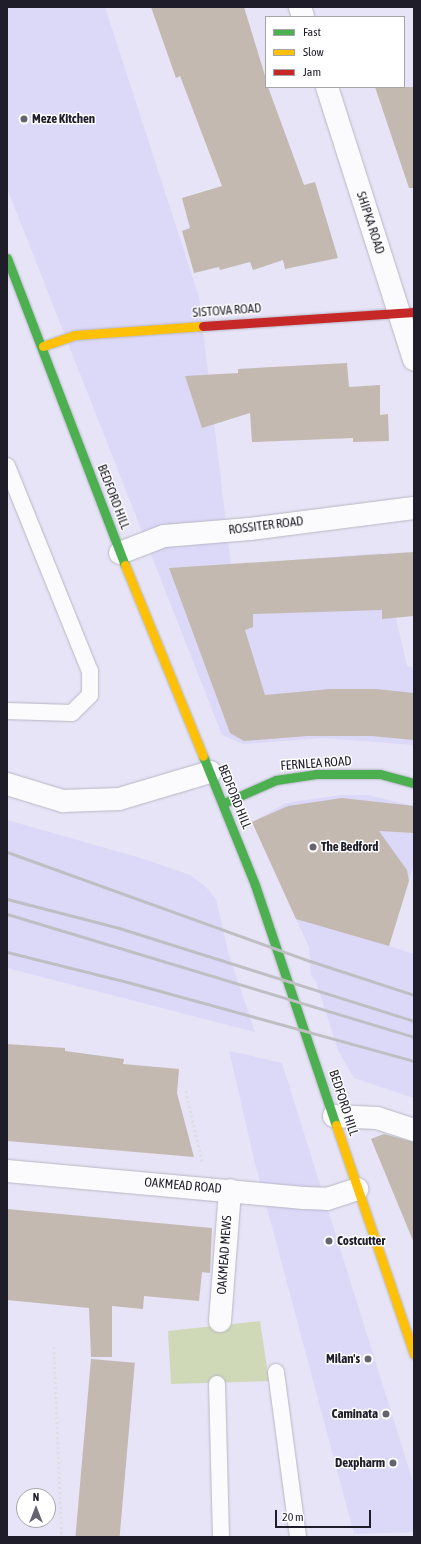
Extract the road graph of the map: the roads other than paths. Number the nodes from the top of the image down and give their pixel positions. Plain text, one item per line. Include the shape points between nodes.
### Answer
1 (326, 88) edge
2 (7, 258) edge
3 (406, 312) edge
4 (43, 346) junction
5 (414, 359) edge
6 (7, 466) edge
7 (414, 508) edge
8 (120, 553) junction
9 (7, 711) edge
10 (210, 772) junction
11 (414, 783) edge
12 (7, 784) edge
13 (224, 803) junction
14 (334, 1116) junction
15 (414, 1130) edge
16 (7, 1171) edge
17 (357, 1189) junction
18 (230, 1190) junction
19 (220, 1320) dead end
20 (414, 1354) edge
21 (276, 1372) dead end
22 (217, 1384) dead end
23 (221, 1537) edge
24 (298, 1537) edge

1 - 3 street, SHIPKA ROAD
2 - 4 main road, BEDFORD HILL
3 - 4 main road, SISTOVA ROAD via 75,335
3 - 5 street, SHIPKA ROAD
4 - 8 main road, BEDFORD HILL
6 - 9 lane via 90,671 90,695 72,713
7 - 8 street, ROSSITER ROAD via 250,529 164,536
8 - 10 main road, BEDFORD HILL
10 - 12 street via 119,799 63,801
10 - 13 main road, BEDFORD HILL
11 - 13 main road, FERNLEA ROAD via 380,774 316,774 276,780
13 - 14 main road, BEDFORD HILL via 279,951
14 - 15 street via 370,1117
14 - 17 main road, BEDFORD HILL
16 - 18 street, OAKMEAD ROAD
17 - 18 street, OAKMEAD ROAD via 327,1199
17 - 20 main road, BEDFORD HILL
18 - 19 street, OAKMEAD MEWS
21 - 24 lane
22 - 23 lane

